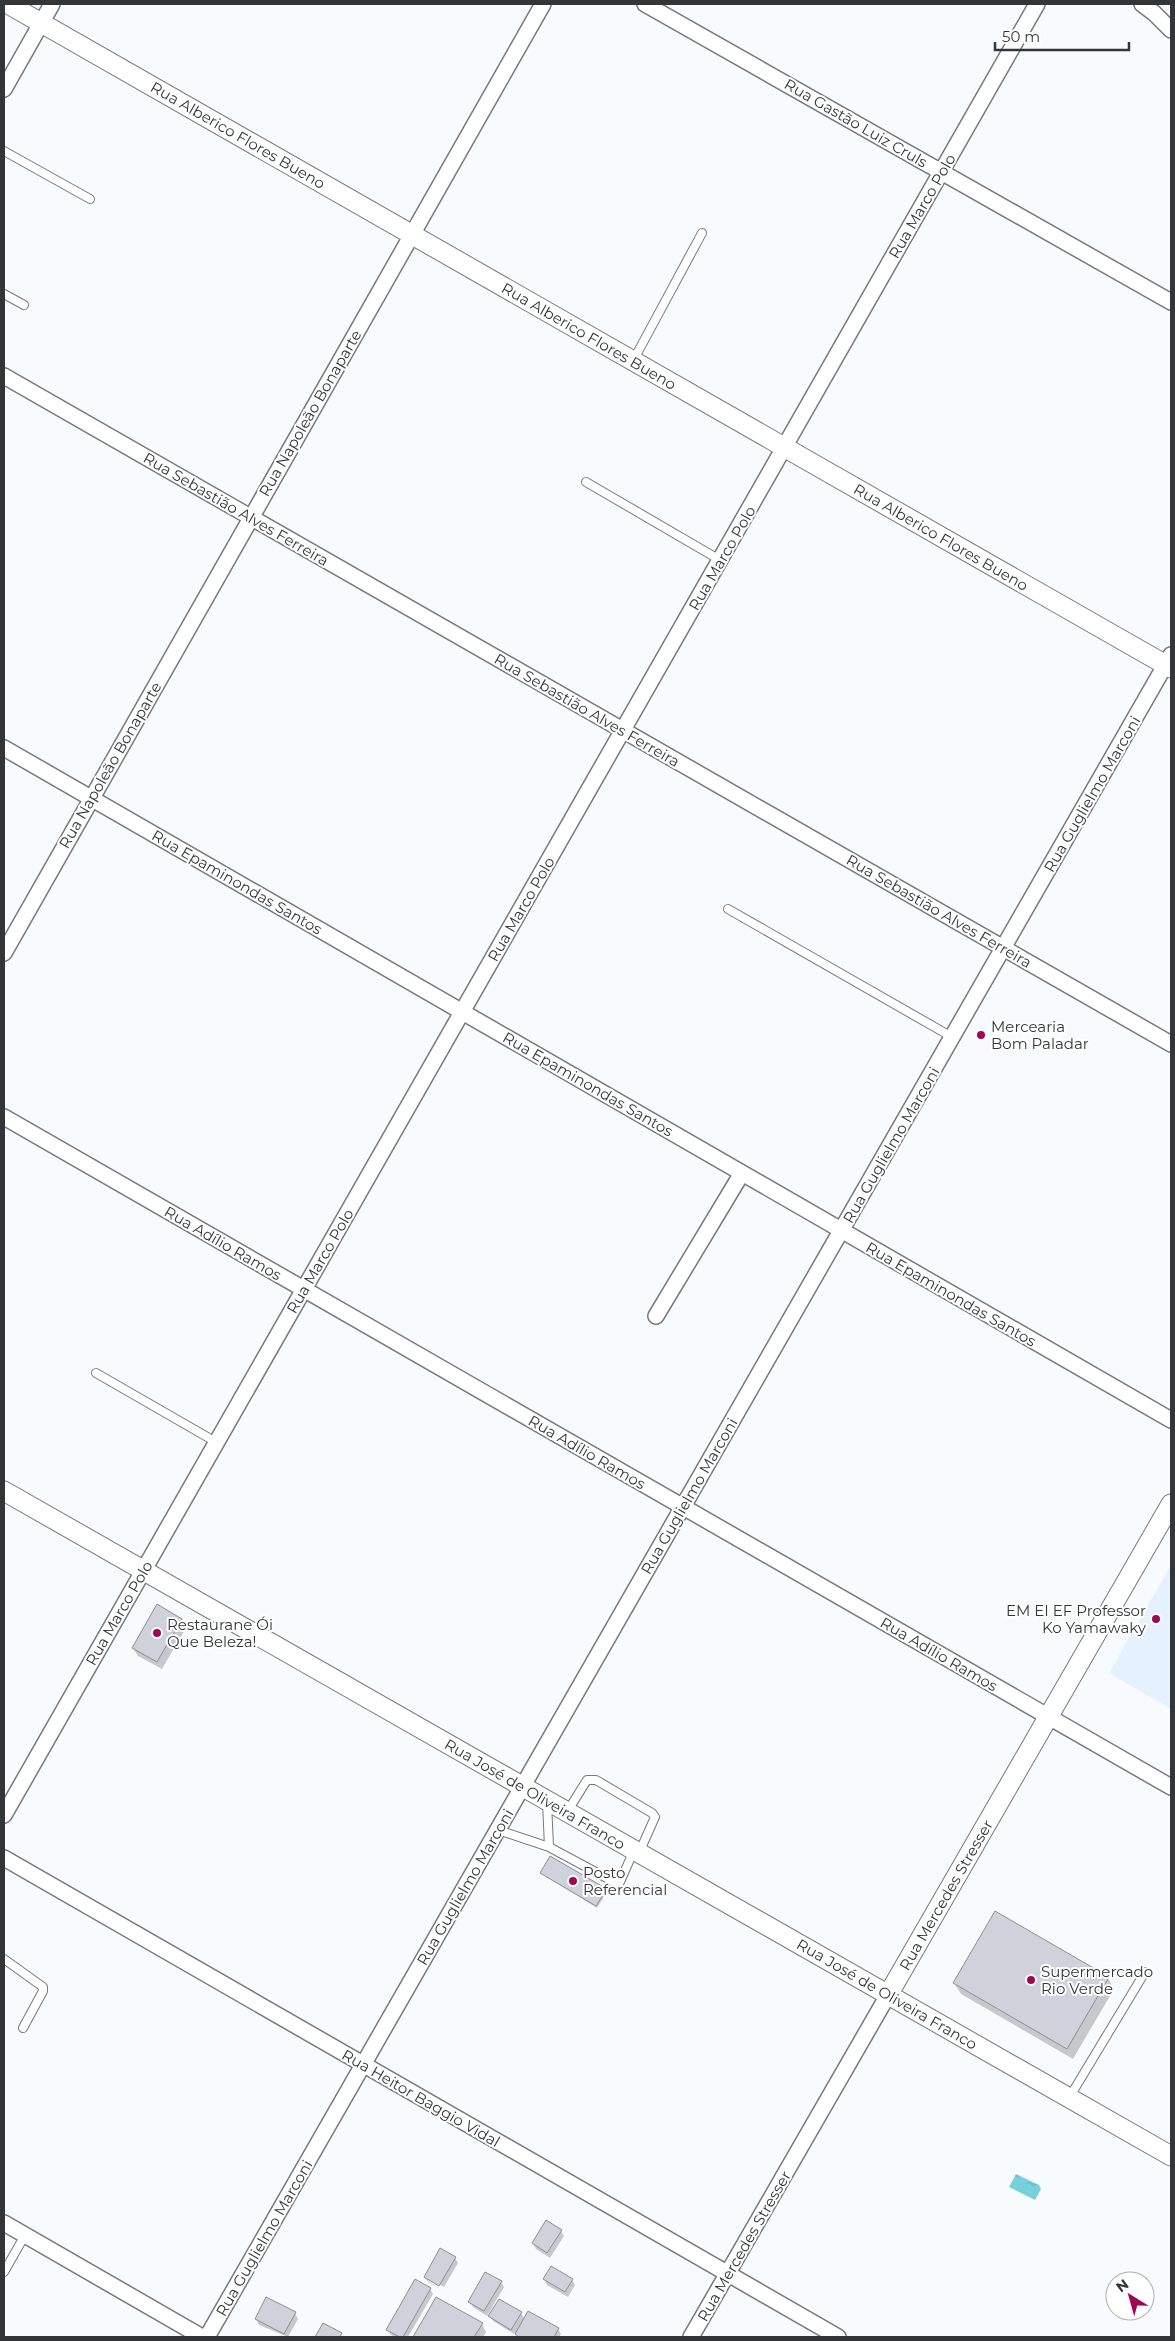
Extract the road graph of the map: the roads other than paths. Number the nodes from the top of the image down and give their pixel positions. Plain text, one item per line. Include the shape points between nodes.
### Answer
1 (8, 4) edge
2 (52, 4) edge
3 (543, 4) edge
4 (645, 4) edge
5 (1038, 4) edge
6 (1142, 4) edge
7 (41, 23) junction
8 (1171, 30) edge
9 (4, 88) edge
10 (4, 151) edge
11 (942, 172) junction
12 (90, 199) dead end
13 (702, 233) dead end
14 (412, 235) junction
15 (4, 294) edge
16 (1171, 302) edge
17 (24, 305) dead end
18 (633, 361) junction
19 (4, 376) edge
20 (784, 447) junction
21 (586, 482) dead end
22 (251, 517) junction
23 (720, 560) junction
24 (1169, 663) edge
25 (623, 730) junction
26 (4, 748) edge
27 (92, 798) junction
28 (728, 909) dead end
29 (1004, 948) junction
30 (4, 953) edge
31 (462, 1012) junction
32 (952, 1038) junction
33 (1171, 1044) edge
34 (4, 1117) edge
35 (742, 1173) junction
36 (842, 1230) junction
37 (304, 1289) junction
38 (656, 1316) dead end
39 (96, 1373) dead end
40 (1171, 1420) edge
41 (216, 1442) junction
42 (4, 1491) edge
43 (1171, 1504) edge
44 (683, 1507) junction
45 (143, 1570) junction
46 (1048, 1717) junction
47 (523, 1787) junction
48 (1171, 1787) edge
49 (547, 1800) junction
50 (567, 1812) junction
51 (4, 1815) edge
52 (498, 1830) junction
53 (549, 1847) junction
54 (637, 1851) junction
55 (4, 1858) edge
56 (4, 1959) edge
57 (1145, 1972) dead end
58 (888, 1995) junction
59 (23, 2028) dead end
60 (364, 2064) junction
61 (1069, 2098) junction
62 (1171, 2156) edge
63 (4, 2223) edge
64 (25, 2235) junction
65 (4, 2272) edge
66 (728, 2274) junction
67 (202, 2337) edge
68 (207, 2337) edge
69 (691, 2337) edge
70 (838, 2337) edge

1 - 7 street, Rua Alberico Flores Bueno
2 - 7 street
3 - 14 street, Rua Napoleão Bonaparte
4 - 11 street, Rua Gastão Luiz Cruls
5 - 11 street, Rua Marco Polo
6 - 8 street
7 - 9 street
7 - 14 street, Rua Alberico Flores Bueno
10 - 12 lane
11 - 16 street, Rua Gastão Luiz Cruls
11 - 20 street, Rua Marco Polo
13 - 18 lane
14 - 18 street, Rua Alberico Flores Bueno
14 - 22 street, Rua Napoleão Bonaparte
15 - 17 lane
18 - 20 street, Rua Alberico Flores Bueno
19 - 22 street, Rua Sebastião Alves Ferreira
20 - 23 street, Rua Marco Polo
20 - 24 street, Rua Alberico Flores Bueno
21 - 23 lane
22 - 25 street, Rua Sebastião Alves Ferreira
22 - 27 street, Rua Napoleão Bonaparte
23 - 25 street, Rua Marco Polo
24 - 29 street, Rua Guglielmo Marconi
25 - 29 street, Rua Sebastião Alves Ferreira
25 - 31 street, Rua Marco Polo
26 - 27 street, Rua Epaminondas Santos
27 - 30 street, Rua Napoleão Bonaparte
27 - 31 street, Rua Epaminondas Santos
28 - 32 lane
29 - 32 street, Rua Guglielmo Marconi
29 - 33 street, Rua Sebastião Alves Ferreira
31 - 35 street, Rua Epaminondas Santos
31 - 37 street, Rua Marco Polo
32 - 36 street, Rua Guglielmo Marconi
34 - 37 street, Rua Adílio Ramos
35 - 36 street, Rua Epaminondas Santos
35 - 38 street
36 - 40 street, Rua Epaminondas Santos
36 - 44 street, Rua Guglielmo Marconi
37 - 41 street, Rua Marco Polo
37 - 44 street, Rua Adílio Ramos
39 - 41 lane
41 - 45 street, Rua Marco Polo
42 - 45 street, Rua José de Oliveira Franco
43 - 46 street, Rua Mercedes Stresser
44 - 46 street, Rua Adílio Ramos
44 - 47 street, Rua Guglielmo Marconi
45 - 47 street, Rua José de Oliveira Franco
45 - 51 street, Rua Marco Polo
46 - 48 street, Rua Adílio Ramos
46 - 58 street, Rua Mercedes Stresser
47 - 49 street, Rua José de Oliveira Franco
47 - 52 street, Rua Guglielmo Marconi
49 - 50 street, Rua José de Oliveira Franco
49 - 53 lane
50 - 54 street, Rua José de Oliveira Franco
50 - 54 lane via 587,1780 596,1780 655,1817
52 - 53 lane
52 - 60 street, Rua Guglielmo Marconi
53 - 54 lane via 616,1884
54 - 58 street, Rua José de Oliveira Franco
55 - 60 street, Rua Heitor Baggio Vidal
56 - 59 lane via 44,1986
57 - 61 lane
58 - 61 street, Rua José de Oliveira Franco
58 - 66 street, Rua Mercedes Stresser
60 - 66 street, Rua Heitor Baggio Vidal
60 - 68 street, Rua Guglielmo Marconi
61 - 62 street, Rua José de Oliveira Franco
63 - 64 street
64 - 65 lane
64 - 67 street
66 - 69 street, Rua Mercedes Stresser
66 - 70 street, Rua Heitor Baggio Vidal

